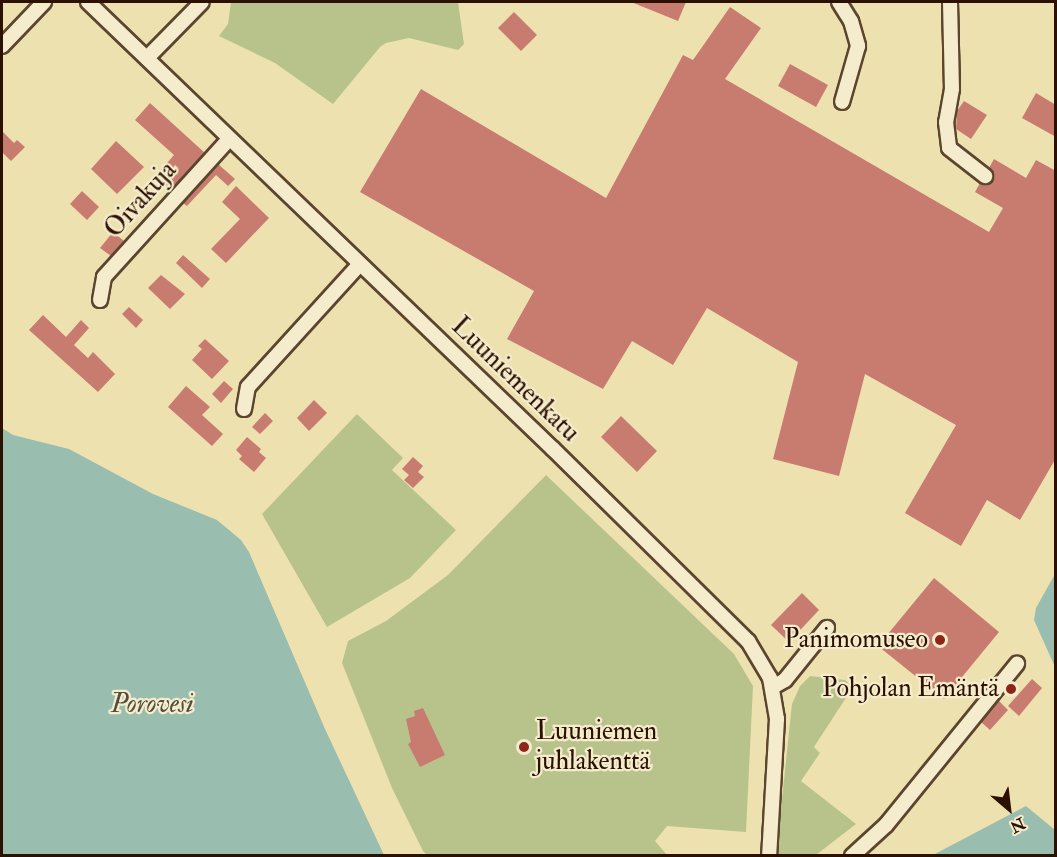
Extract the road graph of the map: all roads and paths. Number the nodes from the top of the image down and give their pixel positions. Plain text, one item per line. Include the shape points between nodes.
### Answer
1 (45, 2) edge
2 (88, 2) edge
3 (202, 2) edge
4 (839, 2) edge
5 (950, 2) edge
6 (2, 46) edge
7 (147, 58) junction
8 (842, 102) dead end
9 (229, 139) junction
10 (985, 176) dead end
11 (360, 264) junction
12 (100, 300) dead end
13 (244, 409) dead end
14 (827, 628) dead end
15 (1017, 664) dead end
16 (773, 687) junction
17 (769, 855) edge
18 (852, 855) edge

1 - 6 street
2 - 7 street, Luuniemenkatu
3 - 7 street
4 - 8 street via 851,21 858,46
5 - 10 street via 952,88 946,122 949,148
7 - 9 street, Luuniemenkatu
9 - 11 street, Luuniemenkatu
9 - 12 street, Oivakuja via 104,277
11 - 13 street via 248,387
11 - 16 street, Luuniemenkatu via 737,628 765,667
14 - 16 street via 785,680
15 - 18 street via 886,825
16 - 17 street, Luuniemenkatu via 777,719

